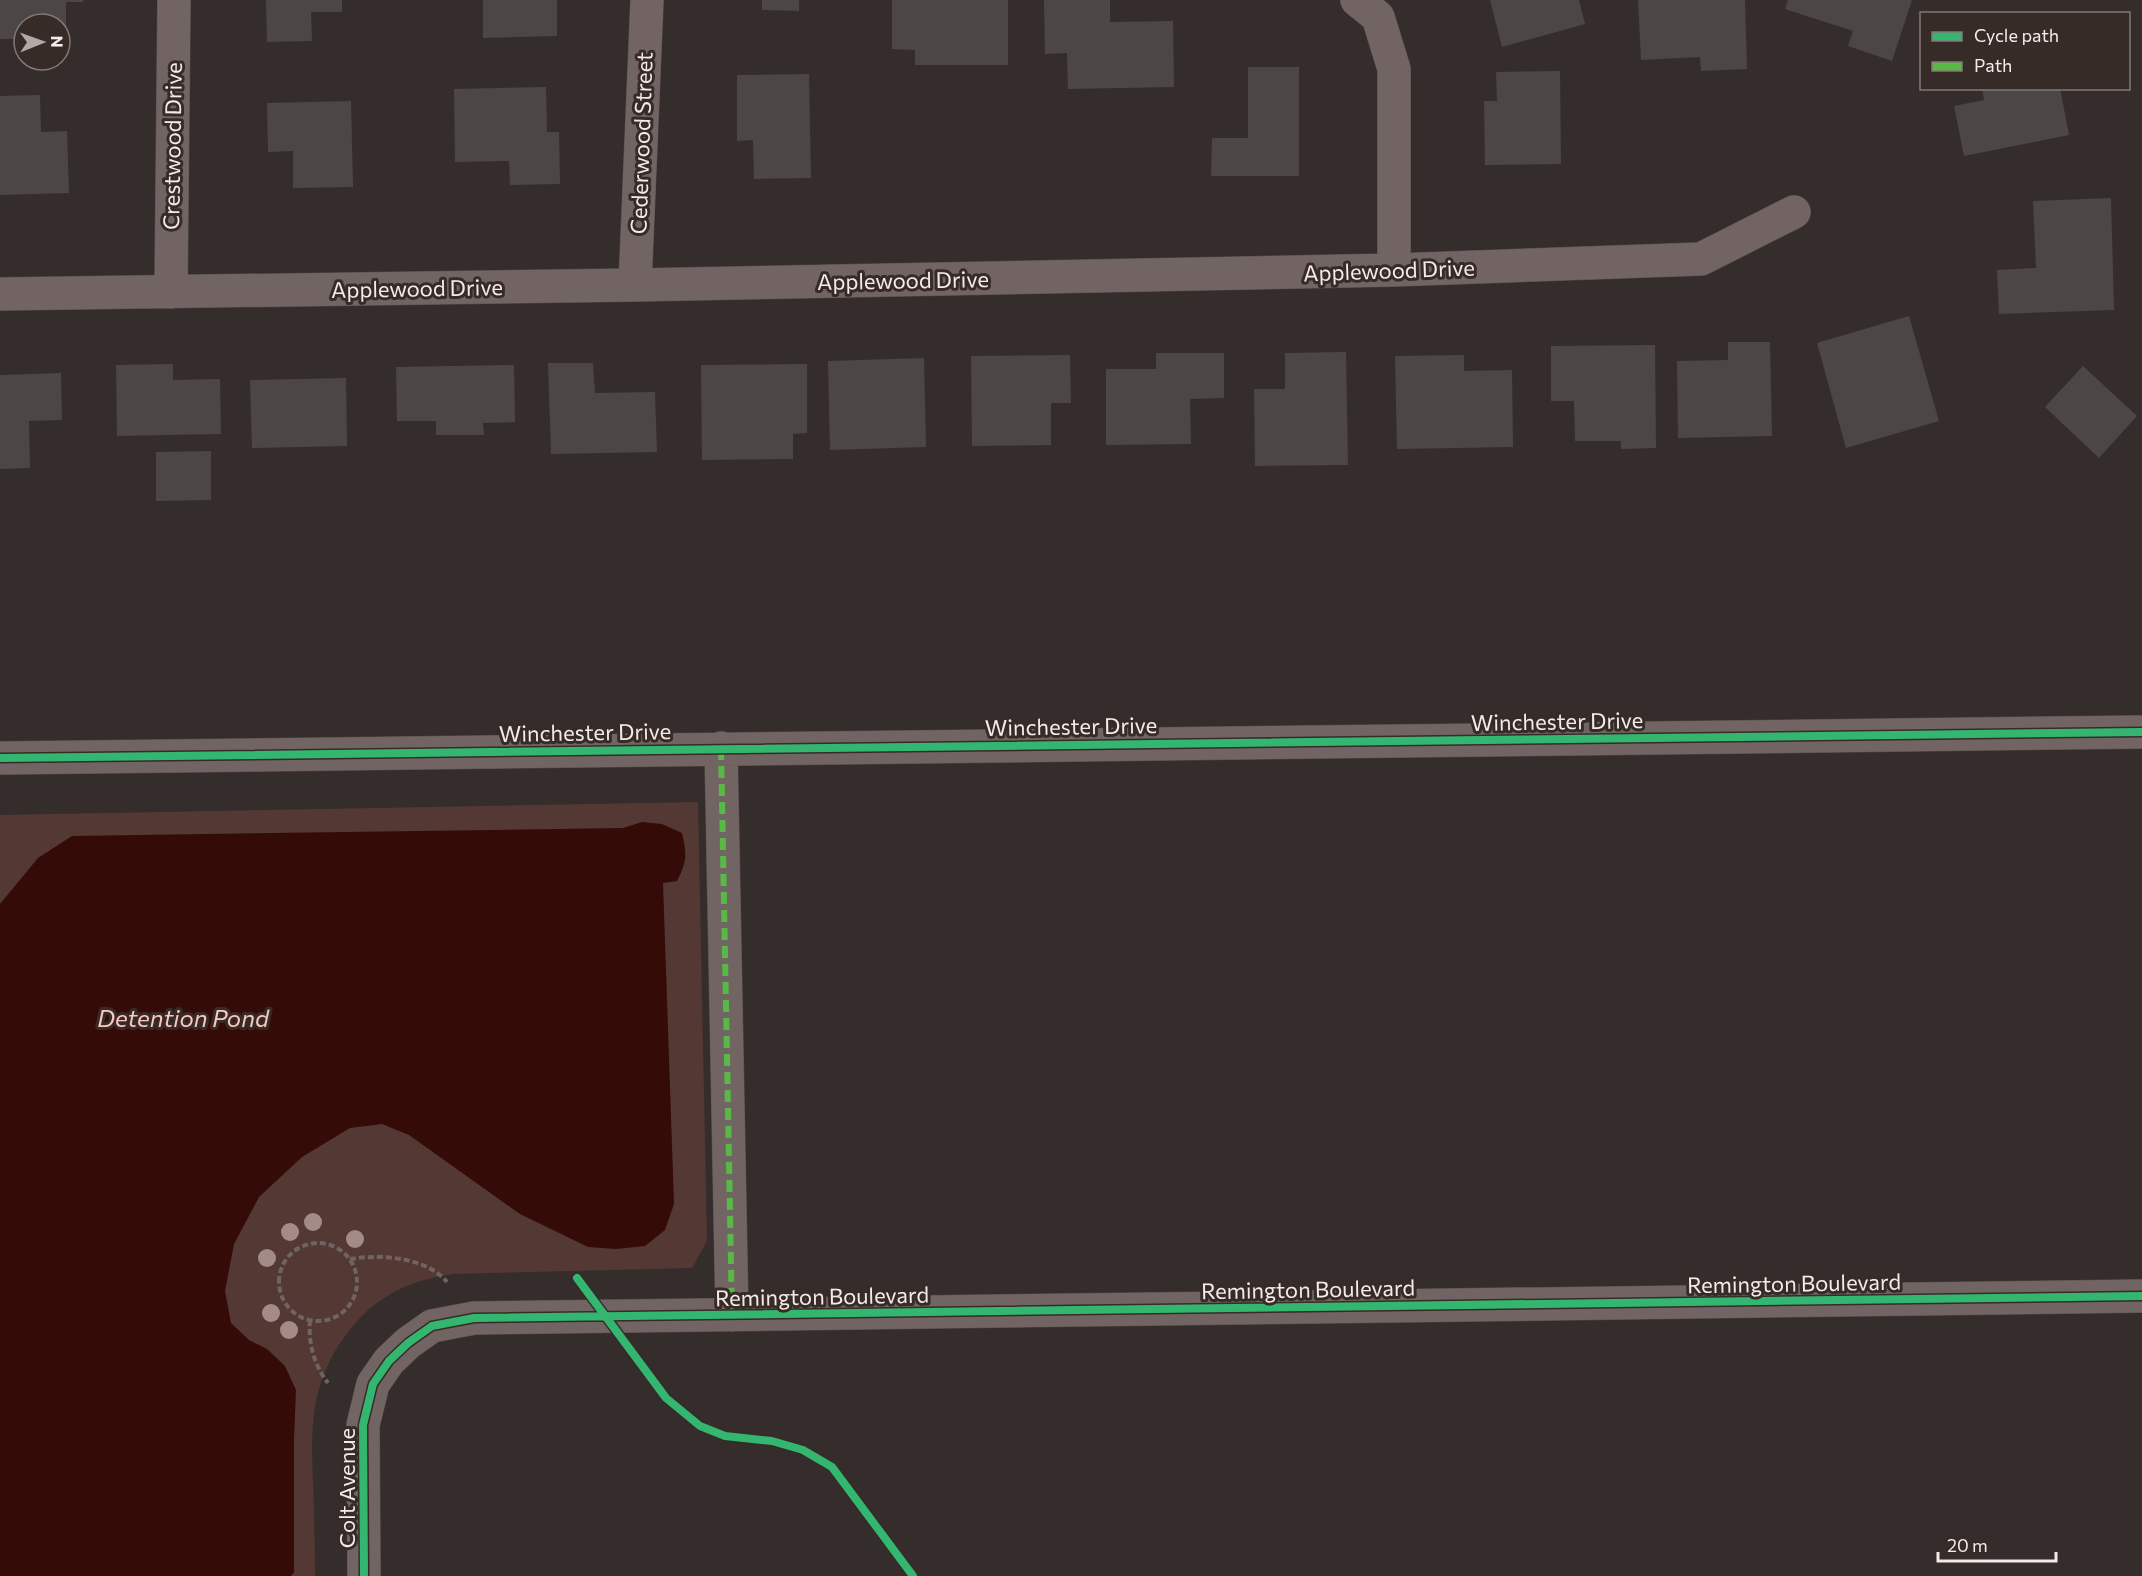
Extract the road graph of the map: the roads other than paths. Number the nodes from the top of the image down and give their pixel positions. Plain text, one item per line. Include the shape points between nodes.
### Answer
1 (174, 0) edge
2 (647, 0) edge
3 (1357, 0) edge
4 (1794, 212) dead end
5 (1394, 270) junction
6 (635, 285) junction
7 (171, 292) junction
8 (0, 294) edge
9 (2142, 732) edge
10 (721, 748) junction
11 (0, 758) edge
12 (2142, 1296) edge
13 (732, 1315) junction
14 (474, 1318) joint
15 (364, 1576) edge

1 - 7 street, Crestwood Drive
2 - 6 street, Cederwood Street
3 - 5 street via 1377,17 1394,69
4 - 5 street, Applewood Drive via 1701,259
5 - 6 street, Applewood Drive
6 - 7 street, Applewood Drive
7 - 8 street, Applewood Drive
9 - 10 street, Winchester Drive
10 - 11 street, Winchester Drive
10 - 13 street
12 - 13 street, Remington Boulevard
13 - 14 street, Remington Boulevard
14 - 15 street, Colt Avenue via 432,1326 388,1361 373,1384 363,1425

